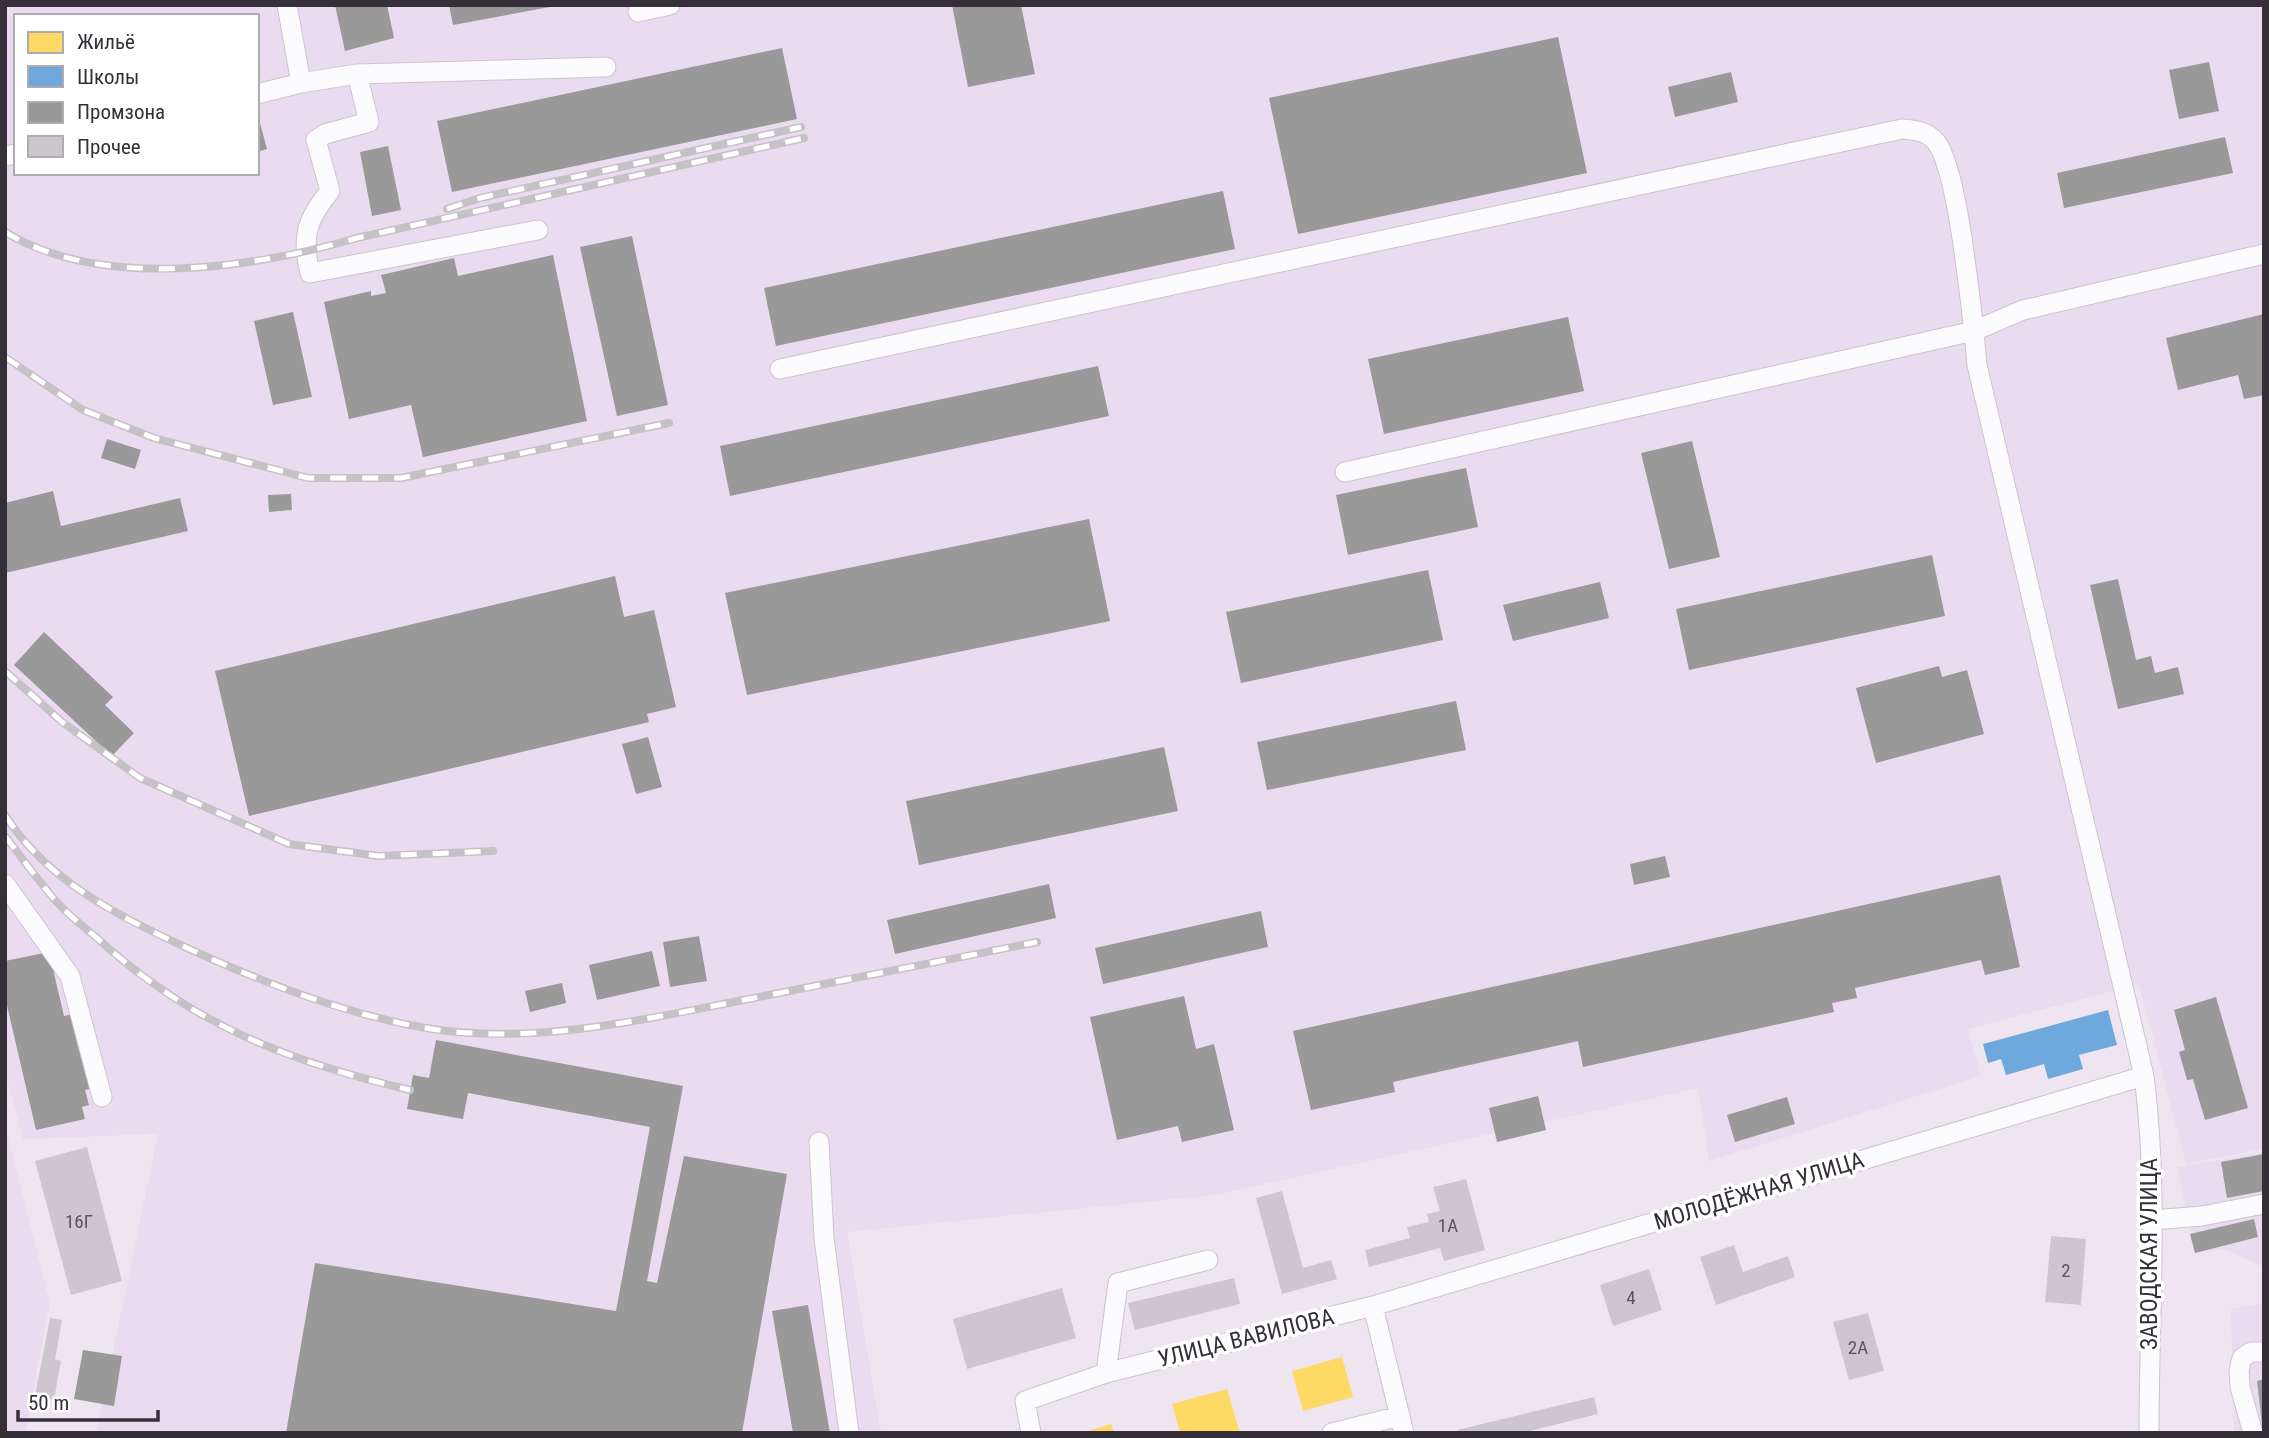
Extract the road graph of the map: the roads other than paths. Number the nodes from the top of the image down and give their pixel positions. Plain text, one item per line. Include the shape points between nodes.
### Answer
1 (287, 5) edge
2 (670, 5) edge
3 (638, 12) dead end
4 (606, 67) dead end
5 (357, 74) junction
6 (301, 83) junction
7 (259, 94) edge
8 (538, 230) dead end
9 (2264, 254) edge
10 (1974, 331) junction
11 (780, 369) dead end
12 (1345, 472) dead end
13 (5, 884) edge
14 (2144, 1076) junction
15 (102, 1097) dead end
16 (819, 1142) dead end
17 (2264, 1204) edge
18 (2152, 1220) junction
19 (1208, 1260) dead end
20 (1373, 1306) junction
21 (2264, 1352) edge
22 (1107, 1373) junction
23 (1402, 1424) edge
24 (849, 1433) edge
25 (1031, 1433) edge
26 (1332, 1433) edge
27 (2149, 1433) edge
28 (2253, 1433) edge

1 - 6 street
2 - 3 street
4 - 5 street
5 - 6 street
5 - 8 street via 369,122 316,140 330,191 310,216 305,253 310,273
6 - 7 street
9 - 10 street via 2023,310
10 - 11 street, ЗАВОДСКАЯ УЛИЦА via 1959,219 1942,150 1921,131 1902,129
10 - 12 street
10 - 14 street, ЗАВОДСКАЯ УЛИЦА via 1977,365
13 - 15 street via 70,976
14 - 18 street, ЗАВОДСКАЯ УЛИЦА
14 - 20 street, МОЛОДЁЖНАЯ УЛИЦА
16 - 24 street via 824,1238
17 - 18 street
18 - 27 street, ЗАВОДСКАЯ УЛИЦА
19 - 22 street via 1118,1283
20 - 22 street, УЛИЦА ВАВИЛОВА
20 - 23 street
21 - 28 street via 2242,1358 2239,1370
22 - 25 street, УЛИЦА ВАВИЛОВА via 1026,1401
23 - 26 street

